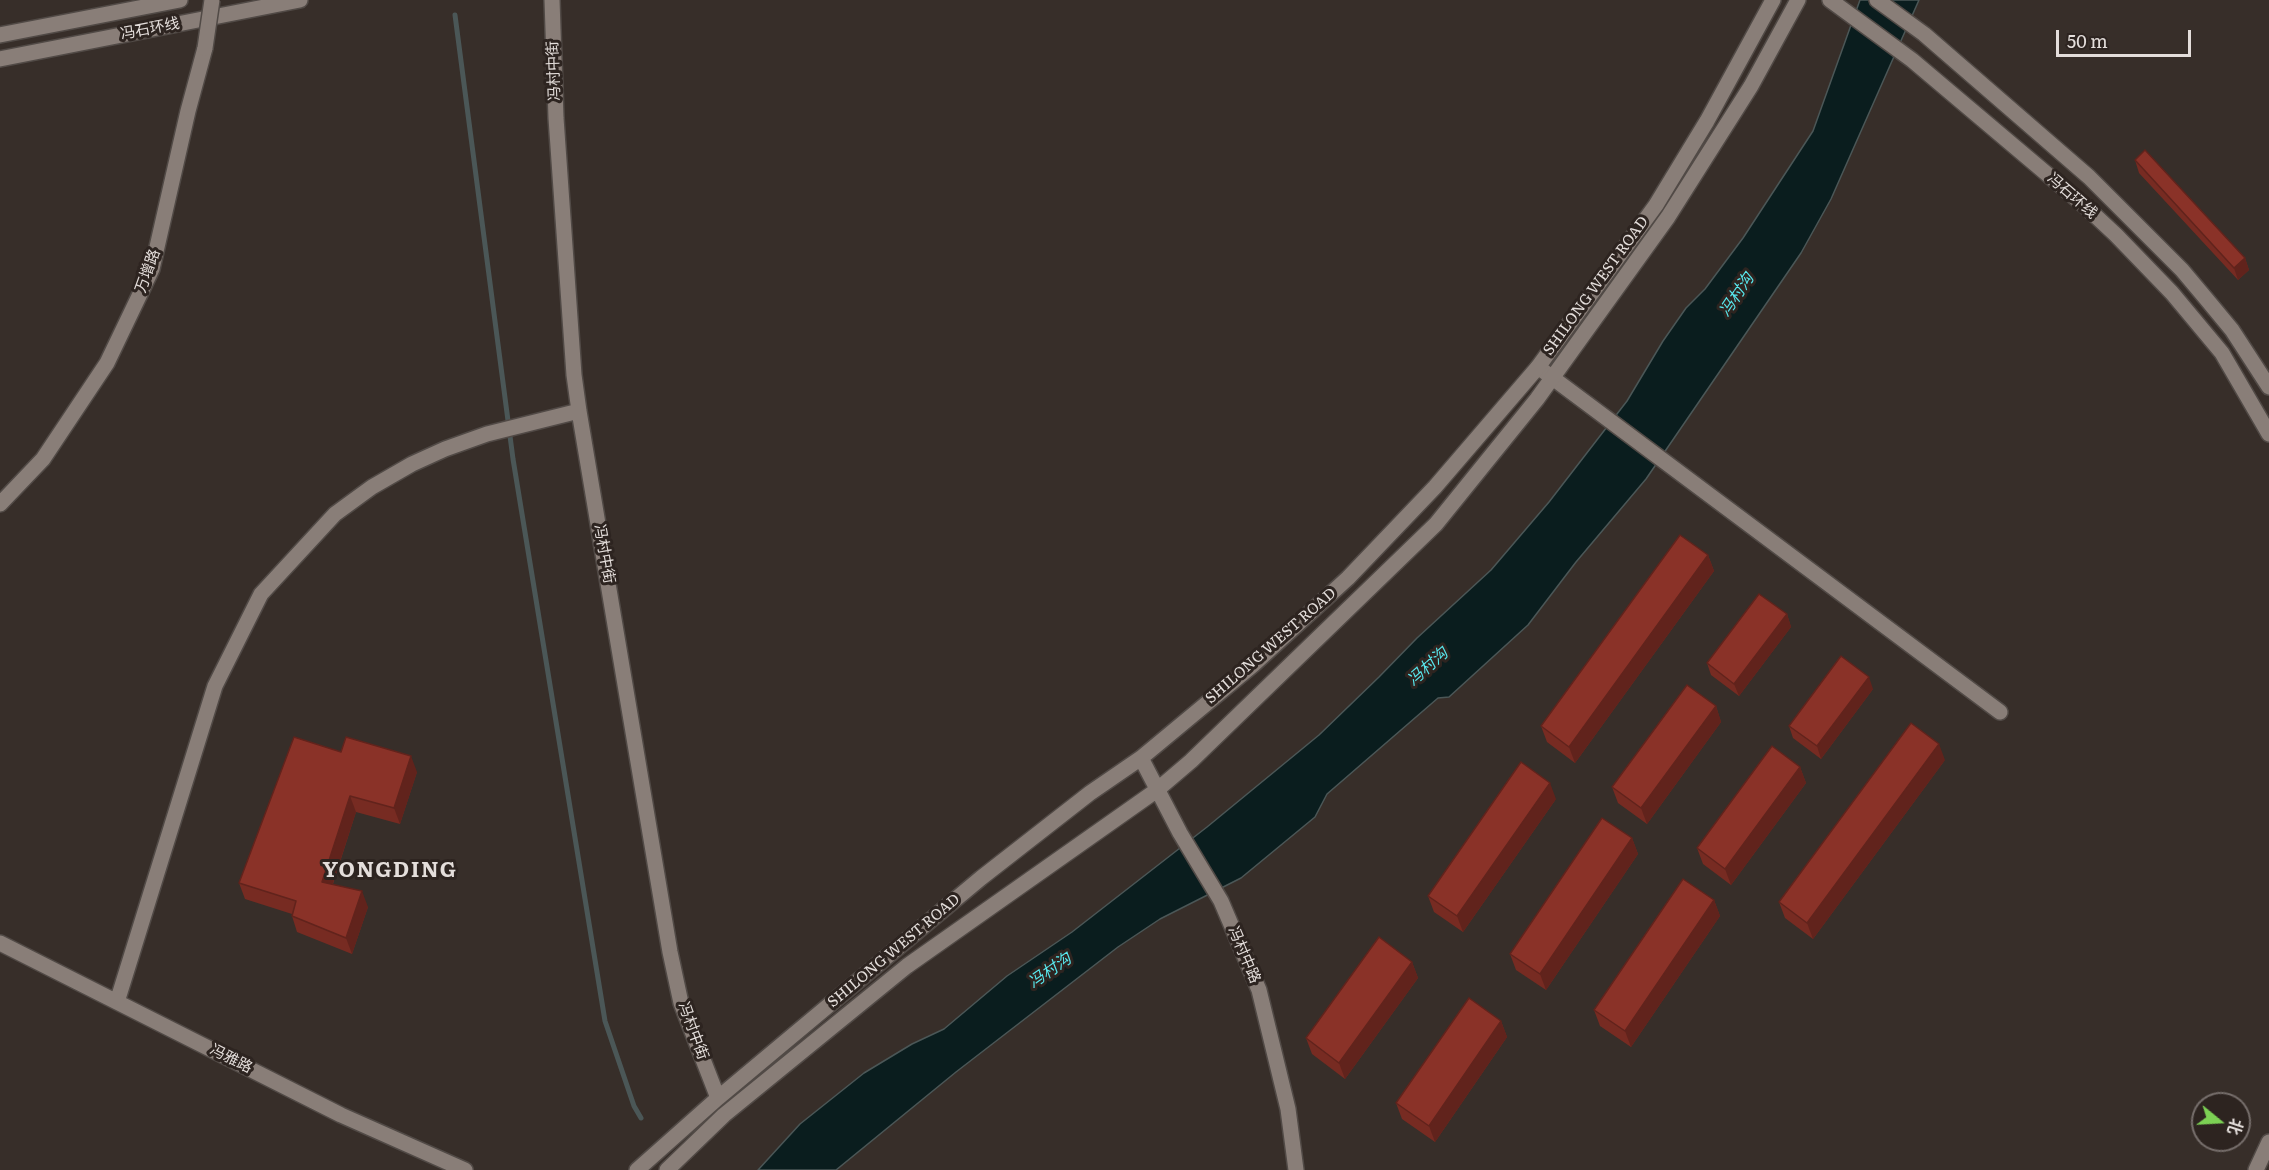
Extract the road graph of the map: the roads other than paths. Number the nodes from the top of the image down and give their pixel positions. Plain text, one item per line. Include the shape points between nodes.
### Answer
1 (180, 0) edge
2 (212, 0) edge
3 (300, 0) edge
4 (552, 0) edge
5 (1773, 0) edge
6 (1798, 0) edge
7 (1830, 0) edge
8 (1877, 0) edge
9 (0, 35) edge
10 (0, 59) edge
11 (1538, 367) junction
12 (1554, 377) junction
13 (2269, 387) edge
14 (579, 411) junction
15 (2269, 434) edge
16 (0, 504) edge
17 (2000, 712) dead end
18 (1141, 758) junction
19 (1157, 790) junction
20 (0, 943) edge
21 (117, 1002) junction
22 (718, 1098) junction
23 (2269, 1142) edge
24 (465, 1170) edge
25 (637, 1170) edge
26 (666, 1170) edge
27 (1296, 1170) edge
28 (2256, 1170) edge

1 - 9 main road, 冯石环线
2 - 16 main road, 万增路, bridge via 205,48 152,269 107,363 43,459
3 - 10 main road, 冯石环线
4 - 14 main road, 冯村中街 via 556,118
5 - 11 main road, SHILONG WEST ROAD via 1656,205
6 - 12 main road, SHILONG WEST ROAD via 1751,86 1668,217
7 - 15 main road, 冯石环线 via 1912,60 2086,207 2146,266 2222,353
8 - 13 main road, 冯石环线 via 1924,34 2089,177 2182,270 2232,330
11 - 12 main road
11 - 18 main road, SHILONG WEST ROAD via 1435,487 1348,578 1253,665
12 - 17 main road
12 - 19 main road, SHILONG WEST ROAD via 1436,524
14 - 21 main road via 487,434 412,464 335,514 261,594 215,686
14 - 22 main road, 冯村中街 via 670,952 681,1003
18 - 19 main road, 冯村中路
18 - 22 main road, SHILONG WEST ROAD via 981,878
19 - 26 main road, SHILONG WEST ROAD via 907,966 724,1114
19 - 27 main road, 冯村中路 via 1221,902 1259,990 1288,1109
20 - 21 main road, 冯雅路
21 - 24 main road, 冯雅路 via 340,1115
22 - 25 main road, SHILONG WEST ROAD
23 - 28 main road

